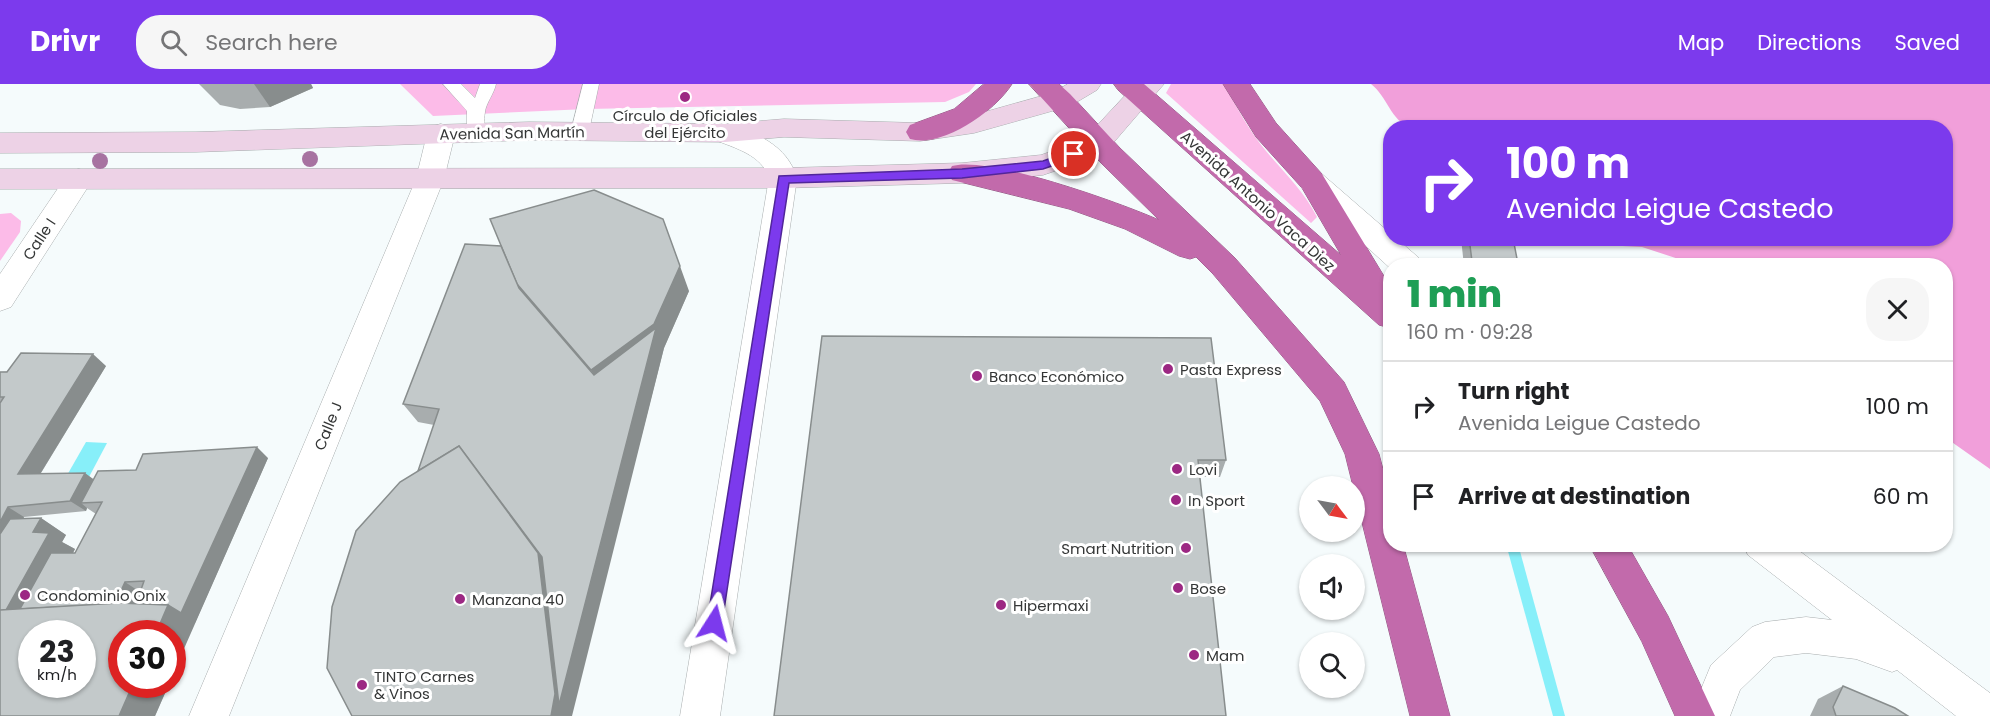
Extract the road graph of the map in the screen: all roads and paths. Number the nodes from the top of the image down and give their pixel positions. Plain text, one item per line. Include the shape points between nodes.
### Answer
1 (451, 84) edge
2 (488, 84) edge
3 (591, 84) edge
4 (999, 84) edge
5 (1088, 84) edge
6 (1236, 84) edge
7 (1139, 88) edge
8 (1051, 92) edge
9 (476, 121) junction
10 (580, 131) junction
11 (920, 132) junction
12 (725, 133) junction
13 (441, 134) junction
14 (196, 142) junction
15 (1098, 142) junction
16 (0, 143) edge
17 (962, 173) junction
18 (174, 178) junction
19 (430, 178) junction
20 (783, 178) junction
21 (0, 179) edge
22 (79, 179) junction
23 (1312, 181) junction
24 (1301, 240) junction
25 (1383, 244) edge
26 (1385, 246) edge
27 (1399, 258) edge
28 (1224, 266) junction
29 (1380, 286) edge
30 (0, 299) edge
31 (1383, 310) edge
32 (1383, 535) edge
33 (1387, 552) edge
34 (1612, 552) edge
35 (1771, 552) edge
36 (1914, 661) junction
37 (209, 716) edge
38 (700, 716) edge
39 (1430, 716) edge
40 (1695, 716) edge
41 (1710, 716) edge
42 (1988, 716) edge

1 - 9 lane
2 - 9 lane
3 - 10 lane
4 - 11 highway via 983,103 964,116
5 - 8 main road, Avenida San Martín
6 - 23 highway via 1266,130
7 - 15 main road
7 - 24 highway, Avenida Antonio Vaca Diez
8 - 11 main road, Avenida San Martín via 974,124
8 - 15 highway
9 - 10 main road, Avenida San Martín
9 - 13 main road, Avenida San Martín
10 - 12 main road, Avenida San Martín
11 - 12 main road, Avenida San Martín via 784,128
12 - 20 street via 761,148 780,166
13 - 14 main road, Avenida San Martín
13 - 19 street, Calle J
14 - 16 main road, Avenida San Martín
14 - 18 main road
15 - 17 main road via 1043,165
15 - 28 highway
17 - 20 main road
17 - 28 highway via 1101,207 1149,226
18 - 19 main road
18 - 22 main road
19 - 20 main road
19 - 37 street, Calle J
20 - 38 street
21 - 22 main road
22 - 30 street, Calle I
23 - 25 street
23 - 29 highway
24 - 29 street
24 - 31 highway, Avenida Antonio Vaca Diez
26 - 27 street
28 - 32 highway via 1332,392 1362,454
33 - 39 highway
34 - 40 highway via 1655,629
35 - 36 street
36 - 41 street via 1856,641 1806,635 1765,640 1725,678
36 - 42 street

